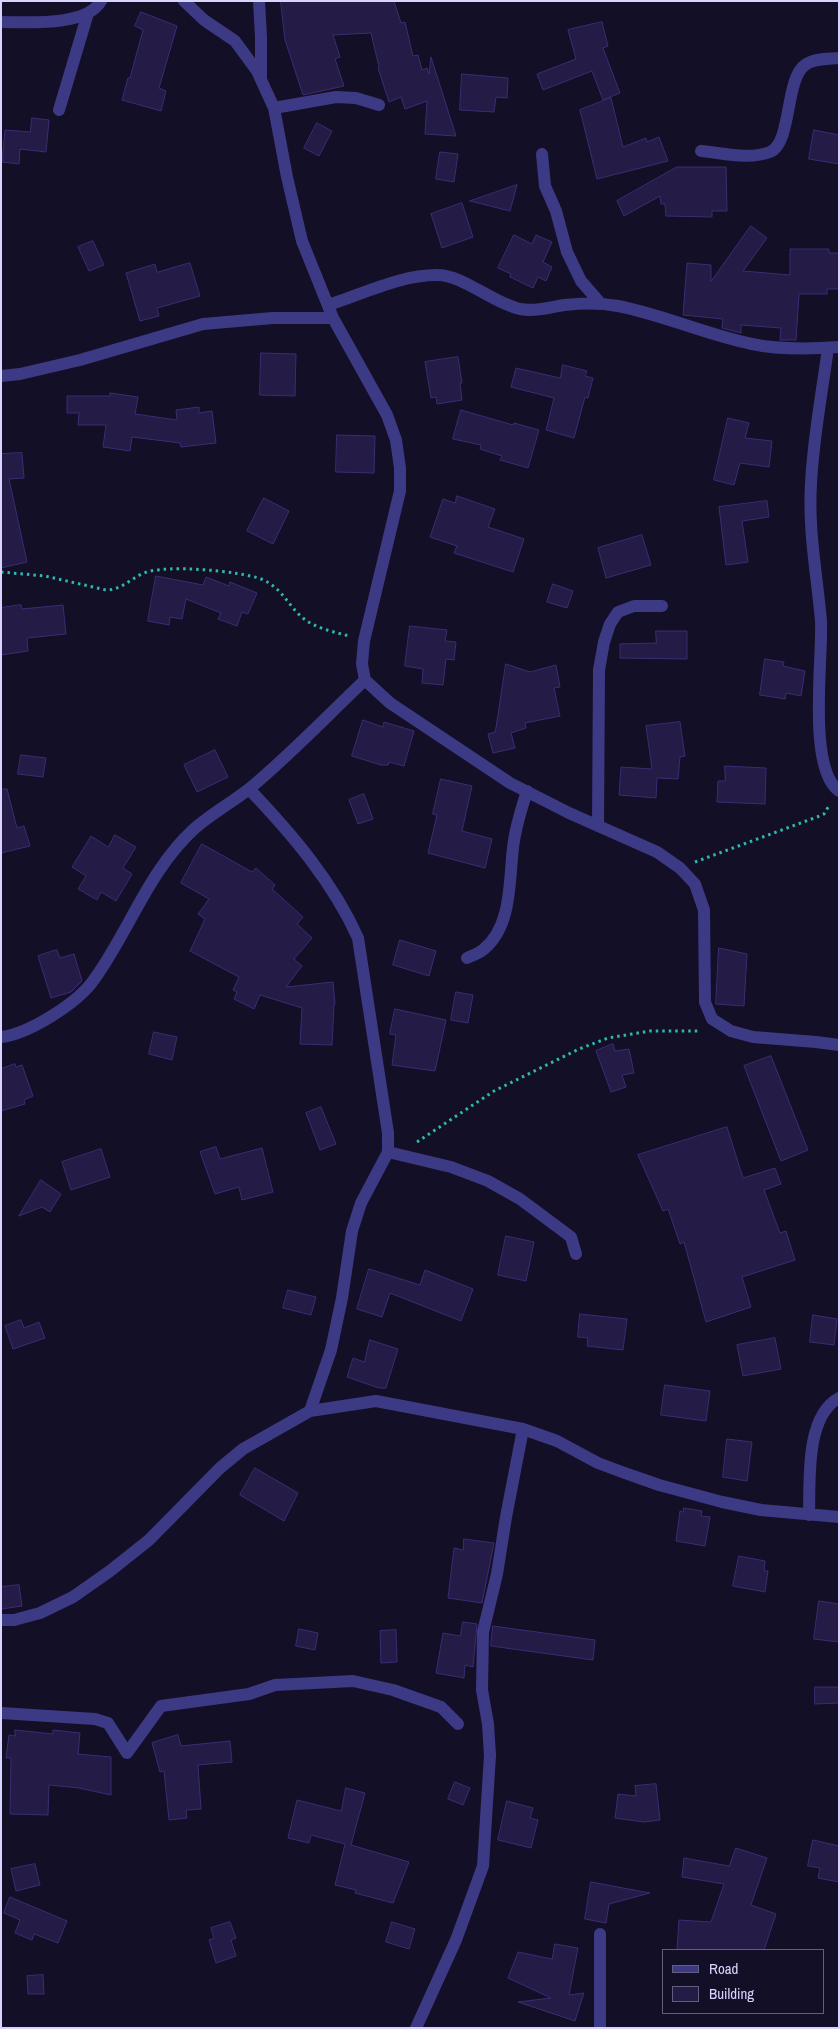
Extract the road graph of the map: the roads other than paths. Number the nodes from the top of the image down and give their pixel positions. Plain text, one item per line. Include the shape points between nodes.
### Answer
1 (101, 1) edge
2 (184, 1) edge
3 (258, 1) edge
4 (88, 13) junction
5 (1, 22) edge
6 (839, 58) edge
7 (261, 80) junction
8 (379, 105) dead end
9 (274, 108) junction
10 (59, 110) dead end
11 (701, 151) dead end
12 (542, 154) dead end
13 (601, 304) junction
14 (328, 305) junction
15 (333, 318) junction
16 (833, 348) edge
17 (1, 376) edge
18 (662, 606) dead end
19 (365, 680) junction
20 (249, 788) junction
21 (527, 791) junction
22 (838, 791) edge
23 (598, 826) junction
24 (467, 958) dead end
25 (1, 1037) edge
26 (839, 1045) edge
27 (388, 1152) junction
28 (576, 1254) dead end
29 (839, 1398) edge
30 (310, 1411) junction
31 (523, 1429) junction
32 (809, 1515) junction
33 (839, 1517) edge
34 (3, 1622) edge
35 (1, 1713) edge
36 (458, 1724) dead end
37 (600, 1934) dead end
38 (416, 2028) edge
39 (600, 2028) edge

1 - 4 street
2 - 7 street via 204,20 235,41
3 - 7 street
4 - 5 street via 73,19
4 - 10 street
6 - 11 street via 804,65 790,99 782,141 771,152 747,156
7 - 9 street
8 - 9 street via 356,98 336,97
9 - 14 street via 302,241
12 - 13 street via 545,186 556,211 567,252 580,280
13 - 14 street via 522,310 439,275 396,281
13 - 16 street via 616,305 751,344 776,348
14 - 15 street
15 - 17 street via 273,318 203,324 80,360
15 - 19 street via 387,415 396,440 400,468 400,491 364,641 362,664
16 - 22 street via 811,484 811,524 821,623 820,738 826,768
18 - 23 street via 634,606 618,612 604,642 599,670
19 - 20 street
19 - 21 street via 390,703
20 - 25 street via 194,829 173,852 146,890 93,982 45,1021 25,1032
20 - 27 street via 334,891 358,938 388,1133
21 - 23 street
21 - 24 street via 517,819 503,921 484,950
23 - 26 street via 657,852 680,868 695,884 704,910 705,1002 712,1020 731,1031 752,1037
27 - 28 street via 451,1167 488,1180 520,1199 571,1238
27 - 30 street via 361,1204 352,1231 332,1350
29 - 32 street via 821,1417 814,1440
30 - 31 street via 376,1402
30 - 34 street via 243,1449 149,1540 73,1597 48,1609
31 - 32 street via 557,1441 598,1463 659,1485 722,1502
31 - 38 street via 498,1574 482,1632 482,1690 490,1755 483,1866 456,1940
32 - 33 street
35 - 36 street via 95,1719 108,1723 127,1753 161,1706 249,1694 275,1685 353,1681 393,1690 441,1707
37 - 39 street

